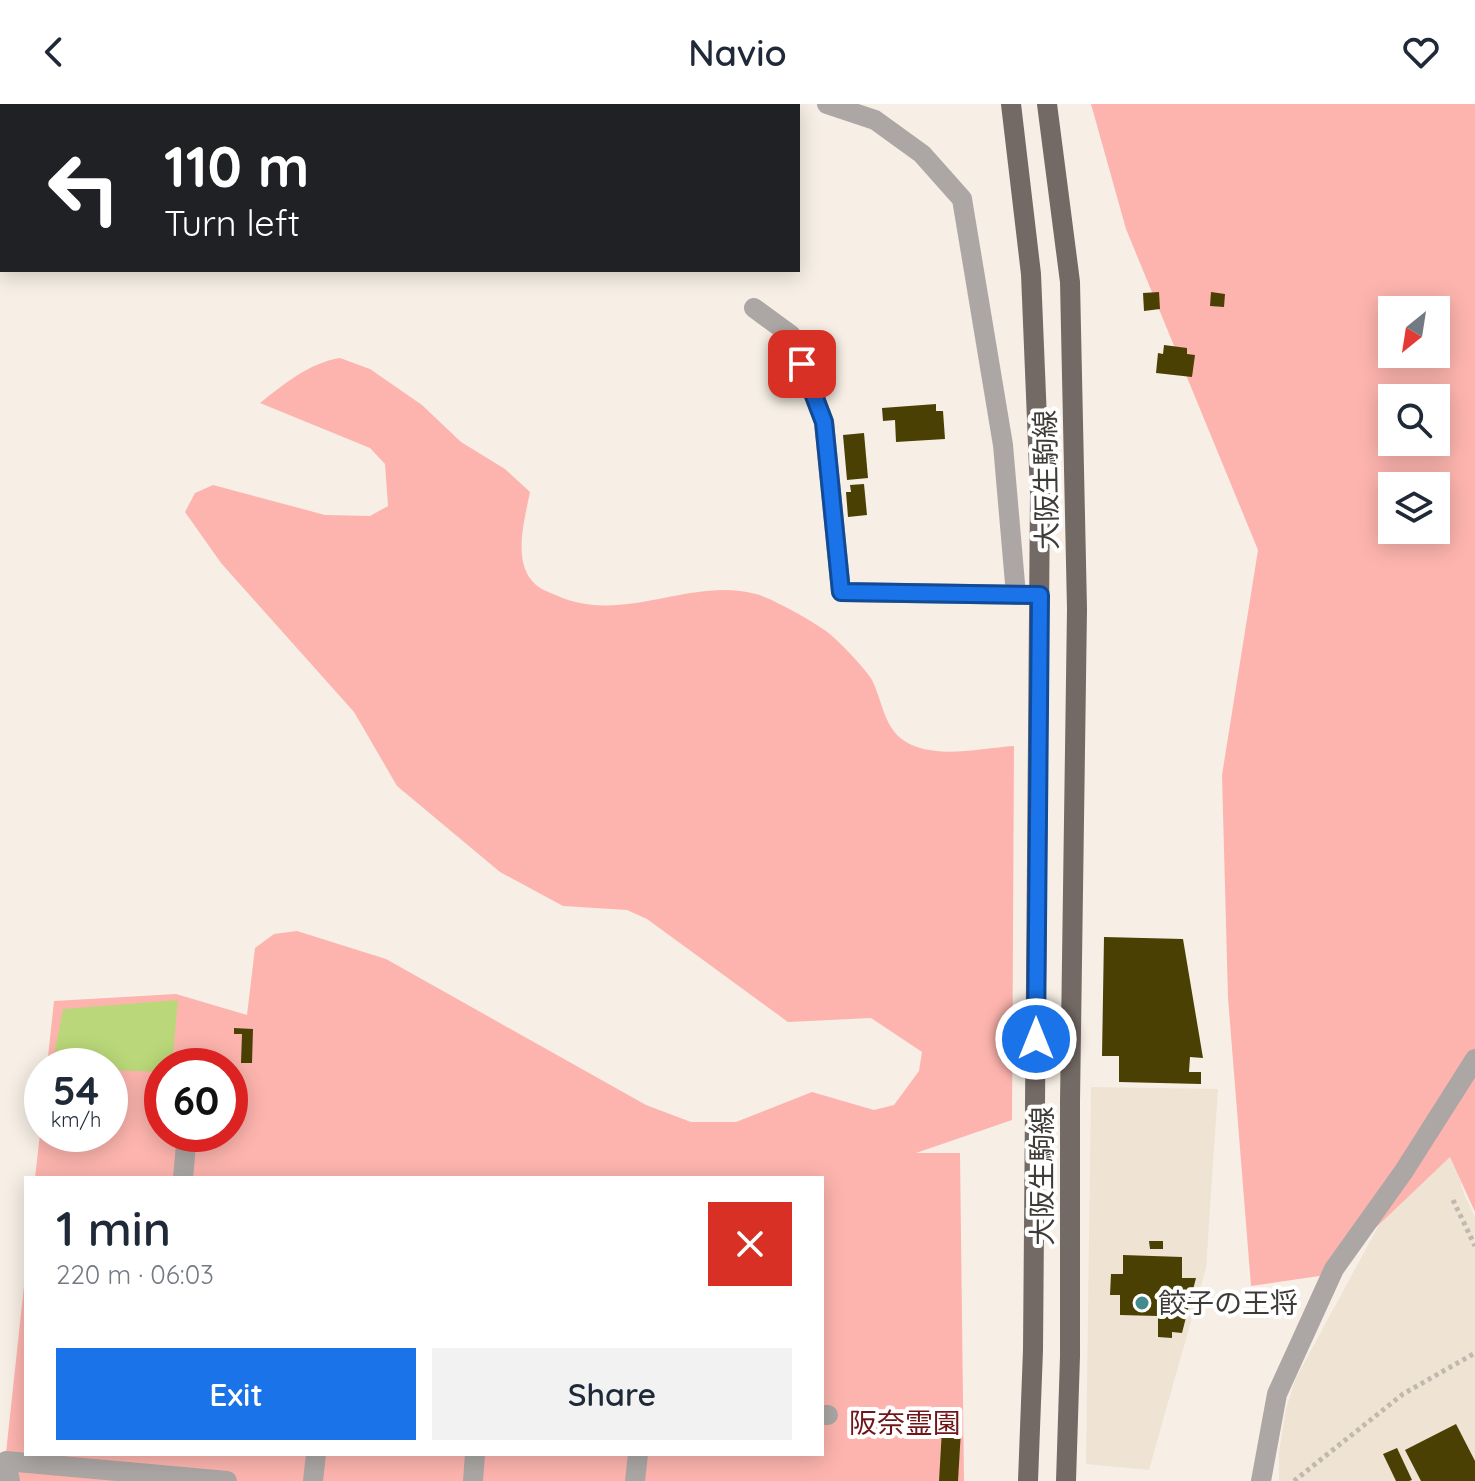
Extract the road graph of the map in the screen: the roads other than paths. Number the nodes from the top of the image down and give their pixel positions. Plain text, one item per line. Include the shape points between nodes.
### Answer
1 (827, 104) edge
2 (1011, 104) edge
3 (1047, 104) edge
4 (754, 308) dead end
5 (1016, 595) junction
6 (1040, 595) junction
7 (1475, 1059) edge
8 (185, 1152) edge
9 (183, 1176) edge
10 (316, 1456) edge
11 (475, 1456) edge
12 (638, 1456) edge
13 (157, 1470) edge
14 (10, 1481) edge
15 (227, 1481) edge
16 (313, 1481) edge
17 (473, 1481) edge
18 (635, 1481) edge
19 (1028, 1481) edge
20 (1066, 1481) edge
21 (1261, 1481) edge

1 - 5 lane via 875,120 922,154 962,199 1003,445
2 - 6 main road, 大阪生駒線 via 1031,274
3 - 20 main road, 大阪生駒線 via 1070,282 1077,593
4 - 5 lane via 791,335 824,422 841,592
5 - 6 lane
6 - 19 main road, 大阪生駒線
7 - 21 lane via 1334,1269 1277,1394
8 - 9 lane
10 - 16 lane
11 - 17 lane
12 - 18 lane
13 - 14 lane via 6,1461
13 - 15 lane

